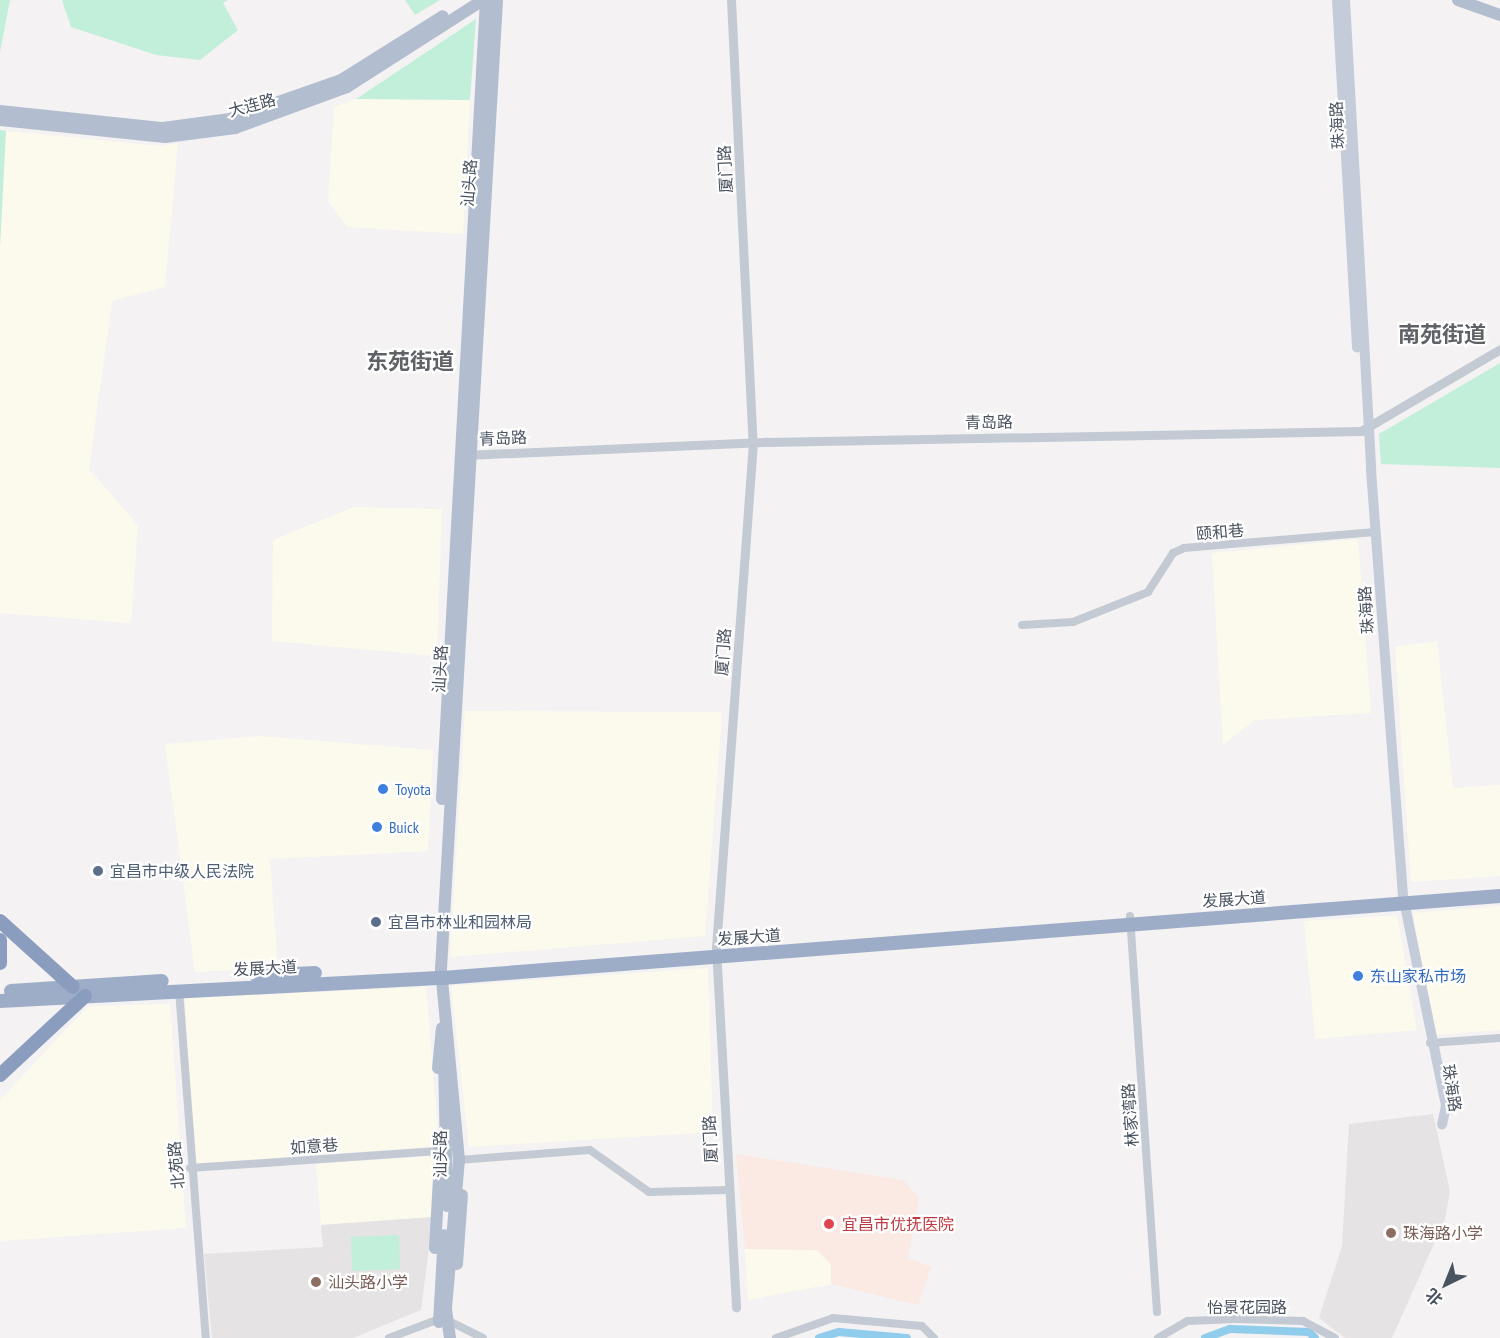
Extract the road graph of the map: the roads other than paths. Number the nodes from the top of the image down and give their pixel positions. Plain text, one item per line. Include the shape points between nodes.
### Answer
1 (468, 0) edge
2 (484, 0) edge
3 (497, 0) edge
4 (731, 0) edge
5 (1337, 0) edge
6 (1345, 0) edge
7 (1458, 0) edge
8 (1500, 15) edge
9 (0, 111) edge
10 (0, 120) edge
11 (1500, 349) edge
12 (1365, 429) junction
13 (753, 442) junction
14 (463, 455) junction
15 (1372, 532) junction
16 (1022, 625) dead end
17 (1500, 888) edge
18 (1500, 896) edge
19 (1401, 900) junction
20 (1130, 920) junction
21 (0, 921) edge
22 (0, 940) edge
23 (717, 952) junction
24 (0, 963) edge
25 (438, 974) junction
26 (73, 987) junction
27 (179, 988) junction
28 (0, 992) edge
29 (85, 996) junction
30 (0, 1001) edge
31 (442, 1028) junction
32 (1500, 1038) edge
33 (1430, 1043) junction
34 (0, 1075) edge
35 (441, 1151) junction
36 (459, 1160) junction
37 (190, 1168) junction
38 (728, 1190) junction
39 (447, 1259) junction
40 (736, 1307) dead end
41 (1157, 1312) dead end
42 (442, 1313) junction
43 (206, 1338) edge
44 (389, 1338) edge
45 (442, 1338) edge
46 (450, 1338) edge
47 (483, 1338) edge
48 (776, 1338) edge
49 (934, 1338) edge
50 (1158, 1338) edge
51 (1335, 1338) edge

1 - 9 main road, 大连路 via 340,80 230,119 163,128
2 - 10 main road, 大连路 via 347,87 235,128 165,137
2 - 14 main road, 汕头路
3 - 14 main road, 汕头路
4 - 13 street, 厦门路
5 - 12 main road, 珠海路
6 - 12 main road, 珠海路
7 - 8 main road
11 - 12 street, 青岛路
12 - 13 street, 青岛路
12 - 15 main road, 珠海路
13 - 14 street, 青岛路
13 - 23 street, 厦门路
14 - 25 main road, 汕头路
15 - 16 street, 颐和巷 via 1184,548 1173,554 1148,592 1073,622
15 - 19 main road, 珠海路
17 - 19 highway, 发展大道
18 - 19 highway, 发展大道
19 - 20 highway, 发展大道
19 - 33 main road, 珠海路
20 - 23 highway, 发展大道
20 - 41 street, 林家湾路
21 - 26 highway
22 - 24 highway
23 - 25 highway, 发展大道
23 - 38 street, 厦门路
25 - 26 highway, 发展大道
25 - 27 highway, 发展大道
25 - 31 main road, 汕头路
25 - 36 main road, 汕头路
26 - 28 highway, 发展大道
27 - 29 highway, 发展大道
27 - 37 street, 北苑路
29 - 30 highway, 发展大道
29 - 34 highway
31 - 35 main road via 437,1050
31 - 39 main road, 汕头路 via 449,1159
32 - 33 street
33 - 33 main road, 珠海路 via 1442,1125 1446,1106
35 - 37 street, 如意巷
35 - 39 main road
36 - 38 street via 590,1150 650,1192
36 - 39 main road, 汕头路
37 - 43 street, 北苑路
38 - 40 street, 厦门路
39 - 42 main road, 汕头路
42 - 44 street
42 - 45 main road, 汕头路
42 - 46 main road, 汕头路
42 - 47 street
48 - 49 street via 833,1318 922,1326
50 - 51 street, 怡景花园路 via 1188,1321 1236,1319 1303,1321

